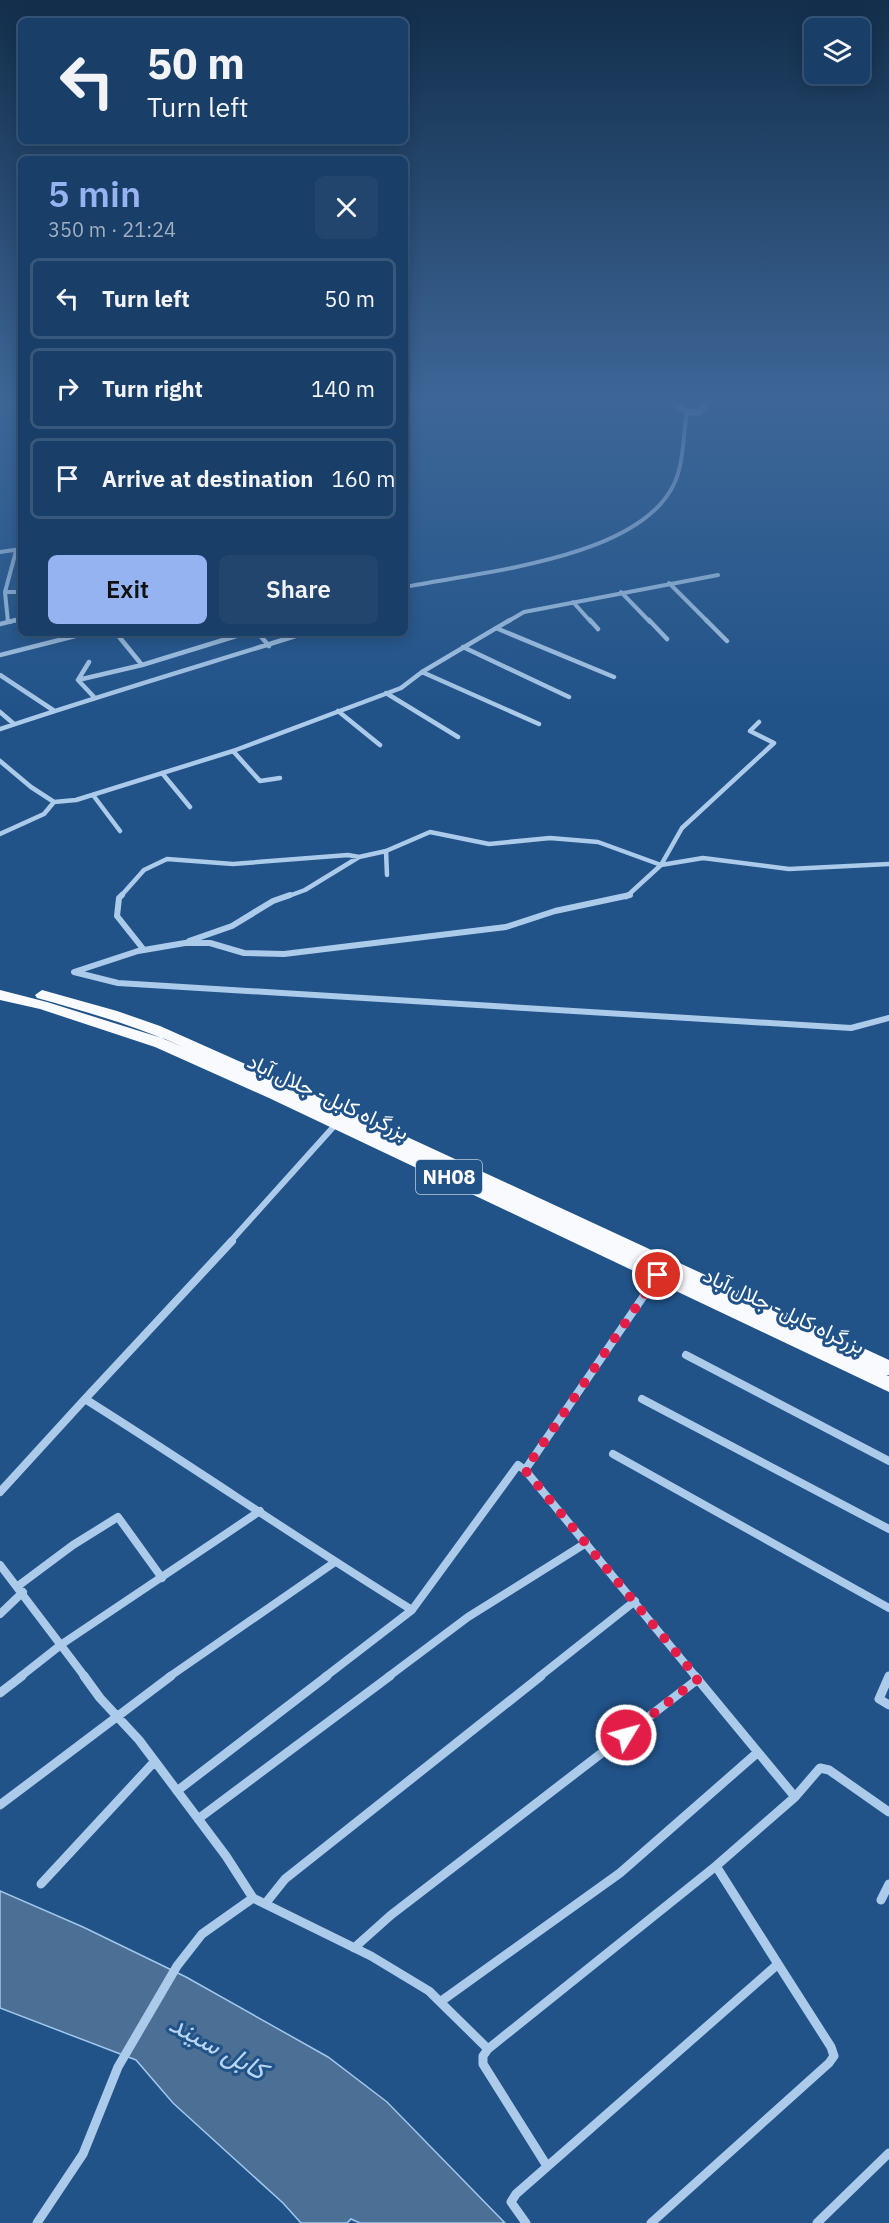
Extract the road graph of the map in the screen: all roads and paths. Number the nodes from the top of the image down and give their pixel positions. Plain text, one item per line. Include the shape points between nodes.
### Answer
1 (661, 506) edge
2 (18, 550) edge
3 (0, 552) edge
4 (18, 553) edge
5 (718, 575) dead end
6 (669, 584) junction
7 (408, 585) edge
8 (5, 592) junction
9 (18, 592) edge
10 (621, 592) junction
11 (573, 602) junction
12 (18, 620) edge
13 (8, 622) junction
14 (0, 624) edge
15 (496, 628) junction
16 (598, 629) dead end
17 (75, 636) edge
18 (118, 636) edge
19 (236, 636) edge
20 (261, 636) edge
21 (297, 636) edge
22 (667, 639) dead end
23 (727, 641) dead end
24 (269, 646) junction
25 (463, 647) junction
26 (0, 655) edge
27 (90, 662) dead end
28 (142, 665) junction
29 (422, 672) junction
30 (0, 675) edge
31 (614, 677) dead end
32 (78, 680) junction
33 (386, 693) junction
34 (94, 697) junction
35 (569, 697) dead end
36 (53, 711) junction
37 (338, 711) junction
38 (0, 712) edge
39 (759, 722) dead end
40 (14, 724) junction
41 (539, 724) dead end
42 (0, 729) edge
43 (458, 737) dead end
44 (381, 745) dead end
45 (233, 751) junction
46 (0, 761) edge
47 (7, 767) junction
48 (0, 770) edge
49 (162, 773) junction
50 (280, 778) dead end
51 (93, 795) junction
52 (54, 802) junction
53 (190, 807) dead end
54 (120, 831) dead end
55 (0, 834) edge
56 (386, 851) junction
57 (359, 857) junction
58 (889, 864) edge
59 (661, 865) junction
60 (387, 875) dead end
61 (185, 943) junction
62 (144, 950) junction
63 (0, 985) edge
64 (0, 995) edge
65 (889, 1018) edge
66 (336, 1124) junction
67 (661, 1270) junction
68 (686, 1355) dead end
69 (889, 1368) edge
70 (889, 1384) edge
71 (85, 1399) junction
72 (642, 1399) dead end
73 (613, 1454) dead end
74 (889, 1461) edge
75 (525, 1470) junction
76 (0, 1492) edge
77 (260, 1511) junction
78 (889, 1529) edge
79 (586, 1543) junction
80 (335, 1562) junction
81 (0, 1565) edge
82 (162, 1578) junction
83 (20, 1589) junction
84 (634, 1601) junction
85 (889, 1608) edge
86 (412, 1610) junction
87 (0, 1614) edge
88 (63, 1644) junction
89 (889, 1676) edge
90 (698, 1679) junction
91 (0, 1693) edge
92 (889, 1705) edge
93 (117, 1716) junction
94 (757, 1754) junction
95 (155, 1761) junction
96 (177, 1791) junction
97 (795, 1797) junction
98 (0, 1805) edge
99 (889, 1812) edge
100 (198, 1819) junction
101 (716, 1866) junction
102 (41, 1884) dead end
103 (889, 1884) edge
104 (253, 1898) junction
105 (881, 1900) dead end
106 (265, 1904) junction
107 (354, 1948) junction
108 (778, 1964) junction
109 (440, 2002) junction
110 (488, 2049) junction
111 (889, 2153) edge
112 (547, 2166) junction
113 (37, 2223) edge
114 (526, 2223) edge
115 (651, 2223) edge
116 (817, 2223) edge

1 - 7 street via 657,513 603,544 544,561
2 - 3 street
4 - 8 street
5 - 6 street
6 - 10 street
6 - 23 street
8 - 9 street
8 - 13 street
10 - 11 street
10 - 22 street
11 - 15 street via 524,612
11 - 16 street
12 - 13 street
13 - 14 street
15 - 25 street
15 - 31 street
17 - 26 street
18 - 28 street
19 - 28 street
20 - 24 street
21 - 24 street
24 - 34 street
25 - 29 street
25 - 35 street
27 - 32 street
28 - 32 street
29 - 33 street via 401,688
29 - 41 street
30 - 36 street
32 - 34 street
33 - 37 street
33 - 43 street
34 - 36 street
36 - 40 street
37 - 44 street
37 - 45 street
38 - 40 street
39 - 59 street via 750,730 774,743 682,828
40 - 42 street
45 - 49 street
45 - 50 street via 260,782
46 - 47 street
47 - 48 street
47 - 52 street
49 - 51 street
49 - 53 street
51 - 52 street
51 - 54 street
52 - 55 street via 44,813
56 - 57 street
56 - 59 street via 430,832 489,844 550,838 598,842
56 - 60 street
57 - 61 street via 305,890 273,902 232,926
57 - 62 street via 233,864 167,859 144,870 118,898 117,916
58 - 59 street via 789,869 703,858
59 - 61 street via 629,896 555,911 506,927 284,954 244,953 210,943
61 - 62 street
62 - 65 street via 74,972 118,983 850,1028
63 - 67 highway, بزرگراه کابل- جلال آباد / NH08 via 155,1029 344,1113
64 - 66 highway, بزرگراه کابل- جلال آباد / NH08 via 160,1043
66 - 67 highway, بزرگراه کابل- جلال آباد / NH08
66 - 71 street
67 - 69 highway, بزرگراه کابل- جلال آباد / NH08
67 - 70 highway, بزرگراه کابل- جلال آباد / NH08
67 - 75 street
68 - 74 street
71 - 76 street
71 - 77 street
72 - 78 street
73 - 85 street
75 - 79 street
75 - 86 street via 518,1465
77 - 80 street
77 - 82 street
79 - 84 street
79 - 100 street via 468,1617
80 - 86 street
80 - 93 street
81 - 83 street
82 - 83 street via 118,1517 73,1545
82 - 88 street
83 - 87 street
83 - 88 street
84 - 90 street
84 - 106 street via 285,1879
86 - 96 street
88 - 91 street
88 - 93 street
89 - 92 street via 879,1699
90 - 94 street
90 - 107 street via 391,1915
93 - 95 street
93 - 98 street
94 - 97 street
94 - 109 street via 620,1873
95 - 96 street
95 - 102 street
96 - 100 street
97 - 99 street via 820,1768 829,1770
97 - 101 street
100 - 104 street
101 - 108 street
101 - 110 street
103 - 105 street
104 - 106 street
104 - 113 street via 202,1934 177,1966 118,2067 82,2154
106 - 107 street
107 - 109 street via 429,1991
108 - 112 street
108 - 115 street via 834,2056
109 - 110 street
110 - 112 street via 483,2064
111 - 116 street
112 - 114 street via 511,2202

